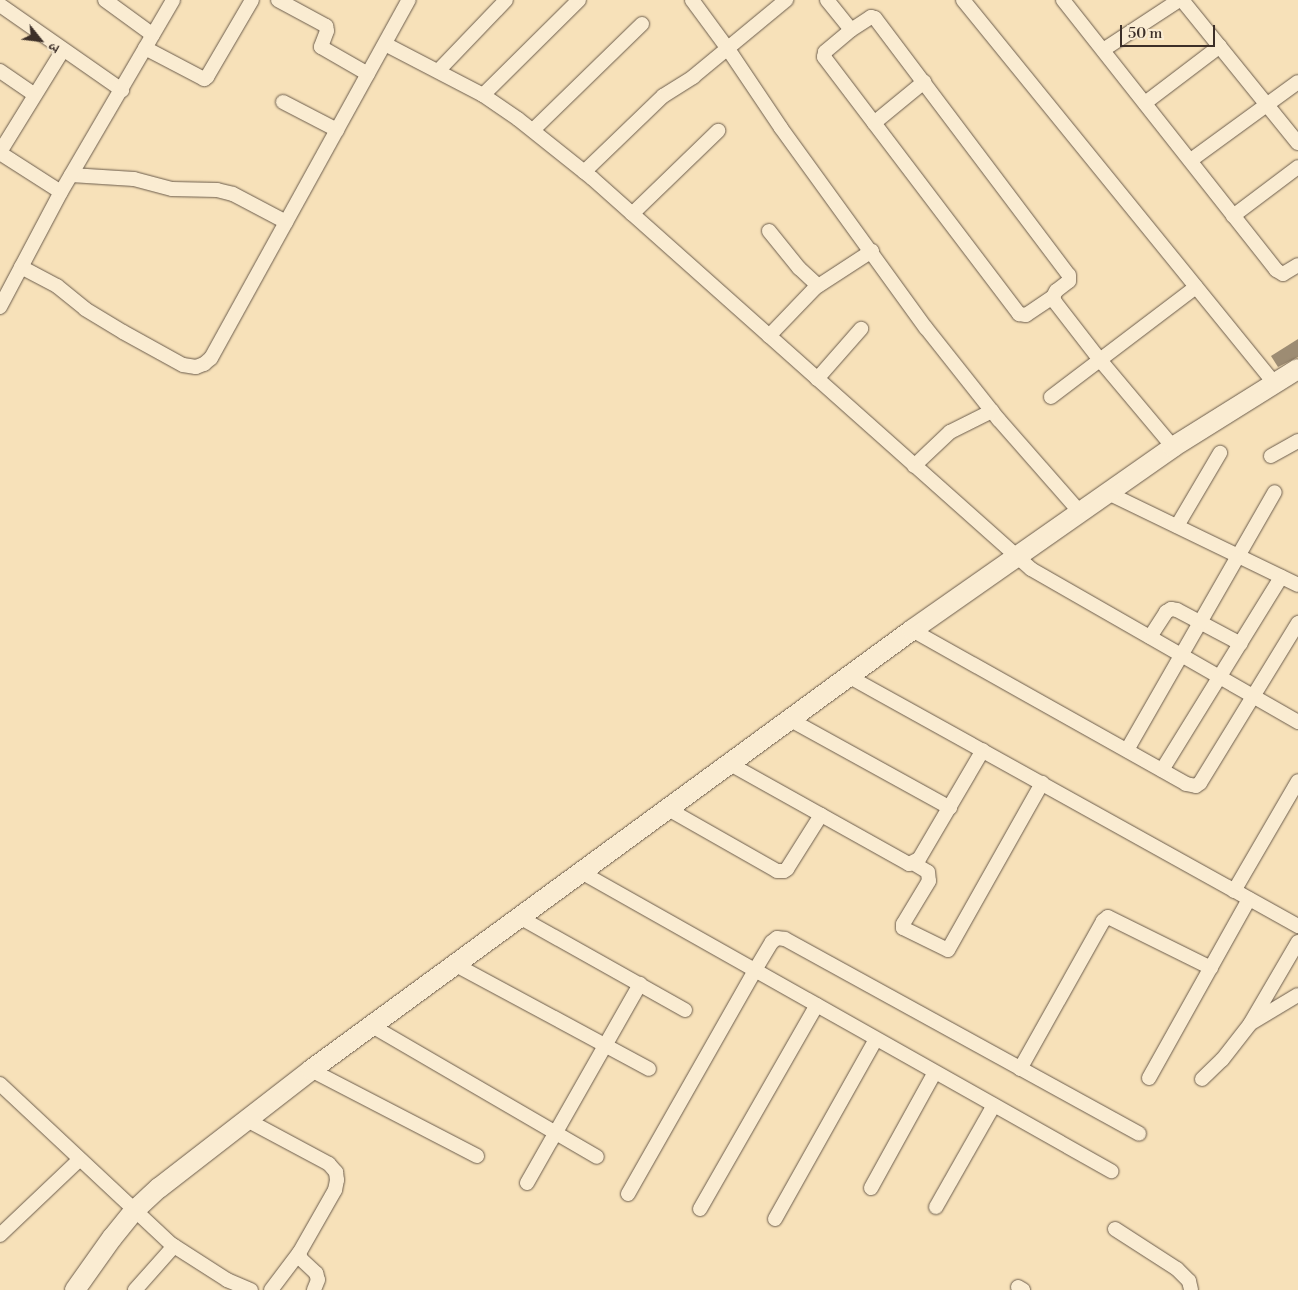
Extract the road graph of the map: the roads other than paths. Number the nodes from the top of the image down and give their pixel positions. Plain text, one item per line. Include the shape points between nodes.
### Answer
1 (105, 0) edge
2 (174, 0) edge
3 (252, 0) edge
4 (278, 0) edge
5 (409, 0) edge
6 (506, 0) edge
7 (579, 0) edge
8 (692, 0) edge
9 (786, 0) edge
10 (827, 0) edge
11 (963, 0) edge
12 (1063, 0) edge
13 (1180, 0) edge
14 (0, 5) edge
15 (642, 24) dead end
16 (851, 30) junction
17 (153, 35) junction
18 (385, 44) junction
19 (1220, 46) junction
20 (145, 48) junction
21 (728, 49) junction
22 (63, 50) junction
23 (1103, 50) junction
24 (0, 71) edge
25 (438, 72) junction
26 (368, 74) junction
27 (924, 82) junction
28 (1298, 82) edge
29 (122, 90) junction
30 (35, 94) junction
31 (483, 95) junction
32 (283, 102) dead end
33 (1145, 103) junction
34 (1267, 104) junction
35 (874, 123) junction
36 (337, 130) junction
37 (533, 130) junction
38 (718, 131) dead end
39 (1298, 143) edge
40 (0, 152) edge
41 (1191, 160) junction
42 (1298, 167) edge
43 (584, 172) junction
44 (71, 175) junction
45 (61, 192) junction
46 (632, 214) junction
47 (1233, 216) junction
48 (286, 222) junction
49 (769, 231) dead end
50 (872, 251) junction
51 (1298, 265) edge
52 (21, 267) junction
53 (818, 286) junction
54 (1196, 287) junction
55 (1053, 297) junction
56 (0, 307) edge
57 (861, 329) dead end
58 (769, 336) junction
59 (1100, 360) junction
60 (1298, 369) edge
61 (817, 379) junction
62 (1273, 382) junction
63 (1051, 396) dead end
64 (992, 411) junction
65 (1298, 441) edge
66 (1173, 447) junction
67 (1220, 453) dead end
68 (1271, 456) dead end
69 (914, 466) junction
70 (1275, 492) dead end
71 (1108, 493) junction
72 (1079, 512) junction
73 (1177, 526) junction
74 (1016, 557) junction
75 (1240, 557) junction
76 (1281, 577) junction
77 (1298, 585) edge
78 (1202, 623) junction
79 (1298, 623) edge
80 (912, 630) junction
81 (1150, 637) junction
82 (1241, 644) junction
83 (1182, 656) junction
84 (848, 676) junction
85 (1220, 677) junction
86 (1254, 696) junction
87 (790, 719) junction
88 (1298, 722) edge
89 (982, 750) junction
90 (1127, 750) junction
91 (730, 764) junction
92 (1162, 770) junction
93 (1298, 782) edge
94 (1042, 783) junction
95 (950, 808) junction
96 (668, 810) junction
97 (821, 815) junction
98 (914, 863) junction
99 (581, 872) junction
100 (1234, 891) junction
101 (1249, 899) junction
102 (521, 918) junction
103 (1298, 926) edge
104 (1298, 942) edge
105 (456, 965) junction
106 (1211, 968) junction
107 (755, 970) junction
108 (640, 984) junction
109 (1298, 995) edge
110 (817, 1005) junction
111 (685, 1010) dead end
112 (1250, 1024) junction
113 (372, 1026) junction
114 (876, 1039) junction
115 (606, 1044) junction
116 (649, 1069) dead end
117 (1020, 1069) junction
118 (311, 1070) junction
119 (935, 1072) junction
120 (1149, 1078) dead end
121 (1202, 1079) dead end
122 (0, 1084) edge
123 (994, 1105) junction
124 (247, 1120) junction
125 (555, 1134) junction
126 (1139, 1134) dead end
127 (477, 1156) dead end
128 (597, 1157) dead end
129 (80, 1160) junction
130 (1111, 1171) dead end
131 (527, 1183) dead end
132 (871, 1188) dead end
133 (628, 1194) dead end
134 (936, 1207) dead end
135 (700, 1209) dead end
136 (135, 1210) junction
137 (775, 1219) dead end
138 (1115, 1229) dead end
139 (0, 1235) edge
140 (174, 1246) junction
141 (299, 1253) junction
142 (75, 1290) edge
143 (135, 1290) edge
144 (251, 1290) edge
145 (272, 1290) edge
146 (314, 1290) edge
147 (1191, 1290) edge

1 - 17 street
2 - 17 street
3 - 20 street via 204,79
4 - 26 street via 326,26 328,31 321,47
5 - 18 street
6 - 25 street
7 - 31 street
8 - 21 street
9 - 21 street
10 - 16 street
11 - 54 street
12 - 23 street
13 - 19 street
13 - 23 street
14 - 22 street
15 - 37 street
16 - 27 street via 874,16
16 - 35 street via 824,54
17 - 20 street
18 - 25 street
18 - 26 street
19 - 33 street
19 - 34 street
20 - 29 street
21 - 43 street via 663,96
21 - 50 street via 781,128
22 - 29 street
22 - 30 street
23 - 33 street
24 - 30 street
25 - 31 street
26 - 36 street
27 - 35 street
27 - 55 street via 1070,275 1069,281
28 - 34 street
29 - 44 street
30 - 40 street
31 - 37 street
32 - 36 street
33 - 41 street
34 - 39 street
34 - 41 street
35 - 55 street via 1019,314 1026,315
36 - 48 street
37 - 43 street
38 - 46 street
40 - 45 street
41 - 47 street
42 - 47 street
43 - 46 street
44 - 45 street
44 - 48 street via 134,179 172,189 217,190 233,194
45 - 52 street
46 - 58 street
47 - 51 street via 1276,270 1283,274
48 - 52 street via 211,358 196,367 183,365 122,332 85,309 57,286
49 - 53 street
50 - 53 street
50 - 64 street via 926,328
52 - 56 street
53 - 58 street
54 - 59 street
54 - 62 street
55 - 59 street
57 - 61 street
58 - 61 street
59 - 63 street
59 - 66 street
60 - 62 street
61 - 69 street
62 - 66 street
64 - 69 street via 950,432
64 - 72 street
65 - 68 street
66 - 71 street
67 - 73 street
69 - 74 street
70 - 75 street
71 - 72 street
71 - 73 street
72 - 74 street
73 - 75 street
74 - 80 street
74 - 81 street via 1051,582
75 - 76 street
75 - 78 street
76 - 77 street
76 - 82 street
78 - 81 street via 1171,609
78 - 82 street
78 - 83 street
79 - 86 street
80 - 84 street
80 - 90 street
81 - 83 street
82 - 85 street
83 - 85 street
83 - 90 street
84 - 87 street
84 - 89 street
85 - 86 street
85 - 92 street
86 - 88 street
86 - 92 street via 1200,783 1191,786
87 - 91 street
87 - 95 street
89 - 94 street
89 - 95 street
90 - 92 street
91 - 96 street
91 - 97 street
93 - 100 street
94 - 98 street via 948,950 904,928 929,881 928,872
94 - 100 street
95 - 98 street
96 - 97 street via 778,871 787,869
96 - 99 street
97 - 98 street via 904,862
99 - 102 street
99 - 107 street
100 - 101 street
101 - 103 street
101 - 106 street
102 - 105 street
102 - 108 street
104 - 112 street
105 - 113 street
105 - 115 street
106 - 117 street via 1108,917 1103,920
106 - 120 street
107 - 110 street
107 - 117 street via 772,942 777,938 785,939
107 - 133 street
108 - 111 street
108 - 115 street
109 - 112 street
110 - 114 street
110 - 135 street
112 - 121 street via 1222,1060
113 - 118 street
113 - 125 street
114 - 119 street
114 - 137 street
115 - 116 street
115 - 125 street
117 - 126 street
118 - 124 street
118 - 127 street
119 - 123 street
119 - 132 street
122 - 129 street
123 - 130 street
123 - 134 street
124 - 136 street
124 - 141 street via 329,1164 336,1172 336,1190
125 - 128 street
125 - 131 street
129 - 136 street
129 - 139 street
136 - 140 street
136 - 142 street
138 - 147 street via 1177,1269 1189,1281
140 - 143 street
140 - 144 street via 227,1280
141 - 145 street
141 - 146 street via 316,1273 318,1280

